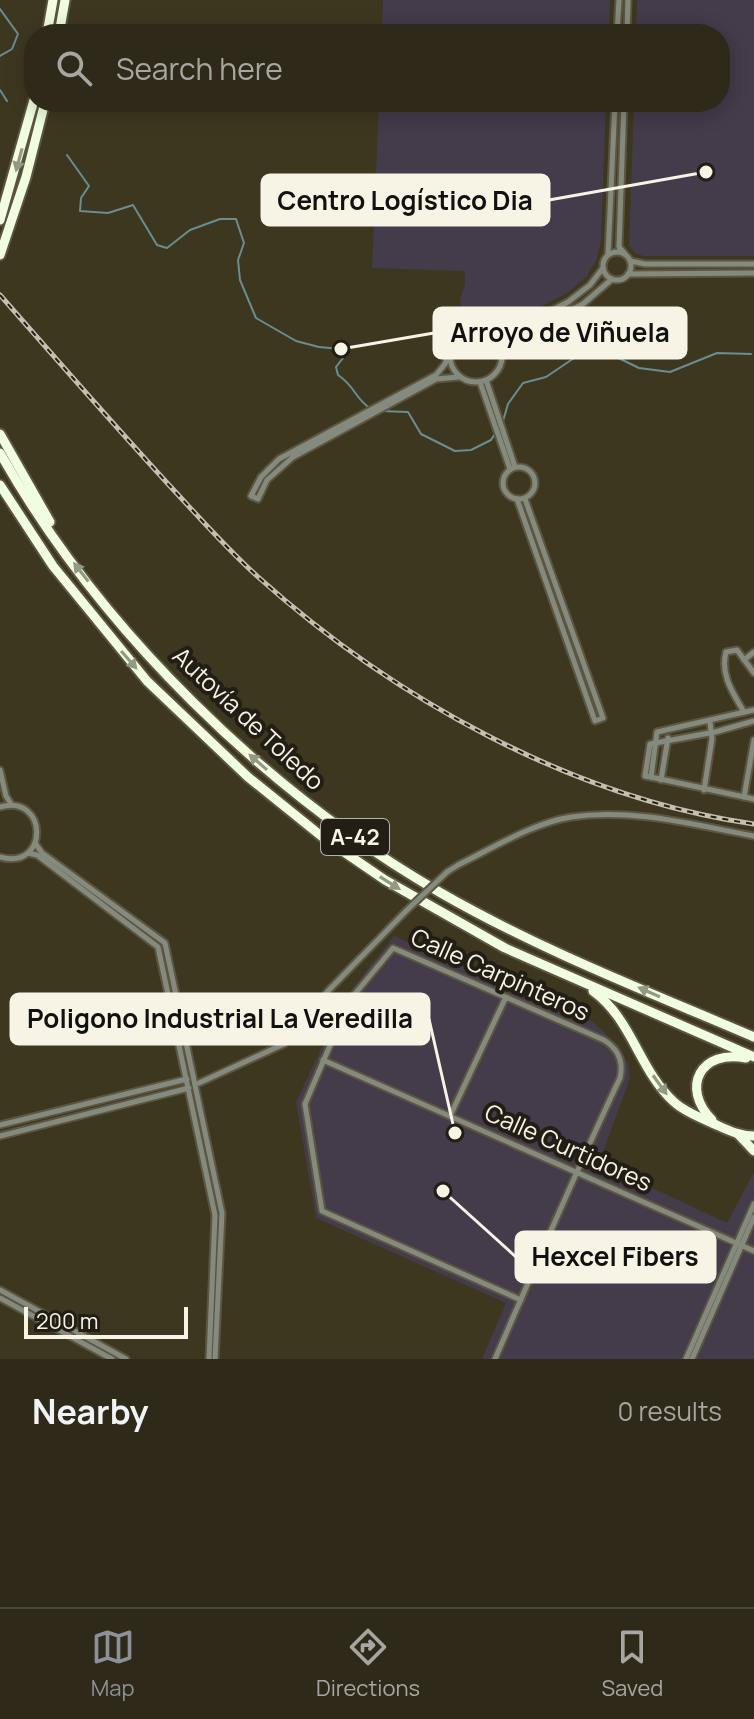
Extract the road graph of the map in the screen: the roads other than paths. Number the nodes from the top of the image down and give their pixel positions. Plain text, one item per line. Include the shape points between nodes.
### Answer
1 (53, 0) edge
2 (65, 0) edge
3 (619, 0) edge
4 (628, 0) edge
5 (49, 24) edge
6 (61, 24) edge
7 (618, 24) edge
8 (627, 24) edge
9 (31, 112) edge
10 (43, 112) edge
11 (615, 112) edge
12 (624, 112) edge
13 (0, 220) edge
14 (625, 254) junction
15 (0, 255) edge
16 (608, 255) junction
17 (630, 261) junction
18 (754, 264) edge
19 (603, 268) junction
20 (754, 273) edge
21 (628, 274) junction
22 (612, 279) junction
23 (490, 334) junction
24 (449, 354) junction
25 (501, 354) junction
26 (459, 377) junction
27 (483, 381) junction
28 (0, 434) edge
29 (0, 453) edge
30 (513, 468) junction
31 (0, 485) edge
32 (517, 499) junction
33 (525, 499) junction
34 (63, 550) junction
35 (754, 652) edge
36 (744, 660) junction
37 (754, 673) edge
38 (754, 710) edge
39 (744, 712) junction
40 (754, 718) edge
41 (710, 722) junction
42 (667, 730) junction
43 (712, 732) junction
44 (668, 740) junction
45 (754, 740) edge
46 (654, 743) junction
47 (0, 770) edge
48 (661, 780) junction
49 (704, 790) junction
50 (744, 797) junction
51 (754, 799) edge
52 (12, 805) junction
53 (0, 807) edge
54 (754, 836) edge
55 (35, 843) junction
56 (28, 853) junction
57 (0, 857) edge
58 (588, 985) junction
59 (505, 999) junction
60 (721, 1023) junction
61 (754, 1031) edge
62 (754, 1037) edge
63 (754, 1058) edge
64 (323, 1060) junction
65 (189, 1079) junction
66 (194, 1086) junction
67 (450, 1116) junction
68 (0, 1125) edge
69 (718, 1125) junction
70 (738, 1134) junction
71 (0, 1136) edge
72 (754, 1136) edge
73 (754, 1151) edge
74 (576, 1172) junction
75 (754, 1204) edge
76 (754, 1217) edge
77 (739, 1244) junction
78 (754, 1251) edge
79 (0, 1290) edge
80 (0, 1298) edge
81 (521, 1300) junction
82 (112, 1359) edge
83 (126, 1359) edge
84 (209, 1359) edge
85 (215, 1359) edge
86 (495, 1359) edge
87 (689, 1359) edge

1 - 5 highway
2 - 6 highway
3 - 7 street
4 - 8 street
9 -> 13 highway
10 - 15 highway
11 - 16 street
12 - 14 street via 619,247
14 - 16 street
14 - 17 street
16 - 19 street
17 - 18 street
17 - 21 street
19 - 22 street
19 - 23 street via 568,302 507,334
20 - 21 street
21 - 22 street
22 - 25 street via 578,306 513,341
23 - 24 street via 464,333
23 - 25 street
24 - 26 street
24 - 26 street via 436,375 279,459 251,496 258,499 267,480 293,457 436,379
25 - 27 street via 497,372
26 - 27 street
27 - 30 street
28 - 34 highway
29 - 34 highway, Autovía de Toledo / A-42
30 - 32 street via 504,477 504,488
30 - 33 street via 526,468 534,476 533,492
31 -> 58 highway, Autovía de Toledo / A-42 via 94,619 147,681 248,777 385,880 505,948
32 - 33 street
32 - 33 street via 595,721 603,718
60 -> 34 highway, Autovía de Toledo / A-42 via 484,917 330,820 183,692
35 - 36 street
36 - 37 street
36 - 39 street via 737,650 726,652 724,670
38 - 39 street
38 - 40 street
39 - 41 street
40 - 43 street
41 - 42 street
41 - 43 street
42 - 44 street
42 - 46 street via 657,732
43 - 44 street
43 - 49 street
44 - 46 street
44 - 48 street
45 - 50 street
46 - 48 street via 651,777
47 - 52 street
48 - 49 street
49 - 50 street
50 - 51 street
52 - 53 street
52 - 55 street via 34,819
54 - 66 street, bridge via 647,816 570,817 535,828 447,872 328,991 284,1044
55 - 56 street
55 - 65 street via 165,943
56 - 57 street via 11,860
56 - 65 street via 158,947
58 - 63 highway, Autovía de Toledo / A-42
58 -> 69 highway via 624,1022 671,1099
59 - 64 street, Calle Carpinteros via 393,948 349,1001
59 - 67 street
59 - 74 street, Calle Carpinteros via 604,1040 620,1058 620,1078
60 - 61 highway
60 - 62 highway, Autovía de Toledo / A-42
63 - 69 highway via 727,1055 711,1060 701,1071 697,1096
64 - 67 street, Calle Curtidores
64 - 81 street via 305,1104 322,1211
65 - 66 street
65 - 68 street
66 - 71 street
66 - 84 street via 215,1215
66 - 85 street via 222,1213
67 - 74 street, Calle Curtidores
69 - 70 highway
70 - 72 highway
70 - 73 highway
74 - 77 street, Calle Curtidores
74 - 81 street
75 - 77 street
76 - 77 street
77 - 78 street, Calle Curtidores
77 - 87 street
79 - 83 street
80 - 82 street
81 - 86 street

